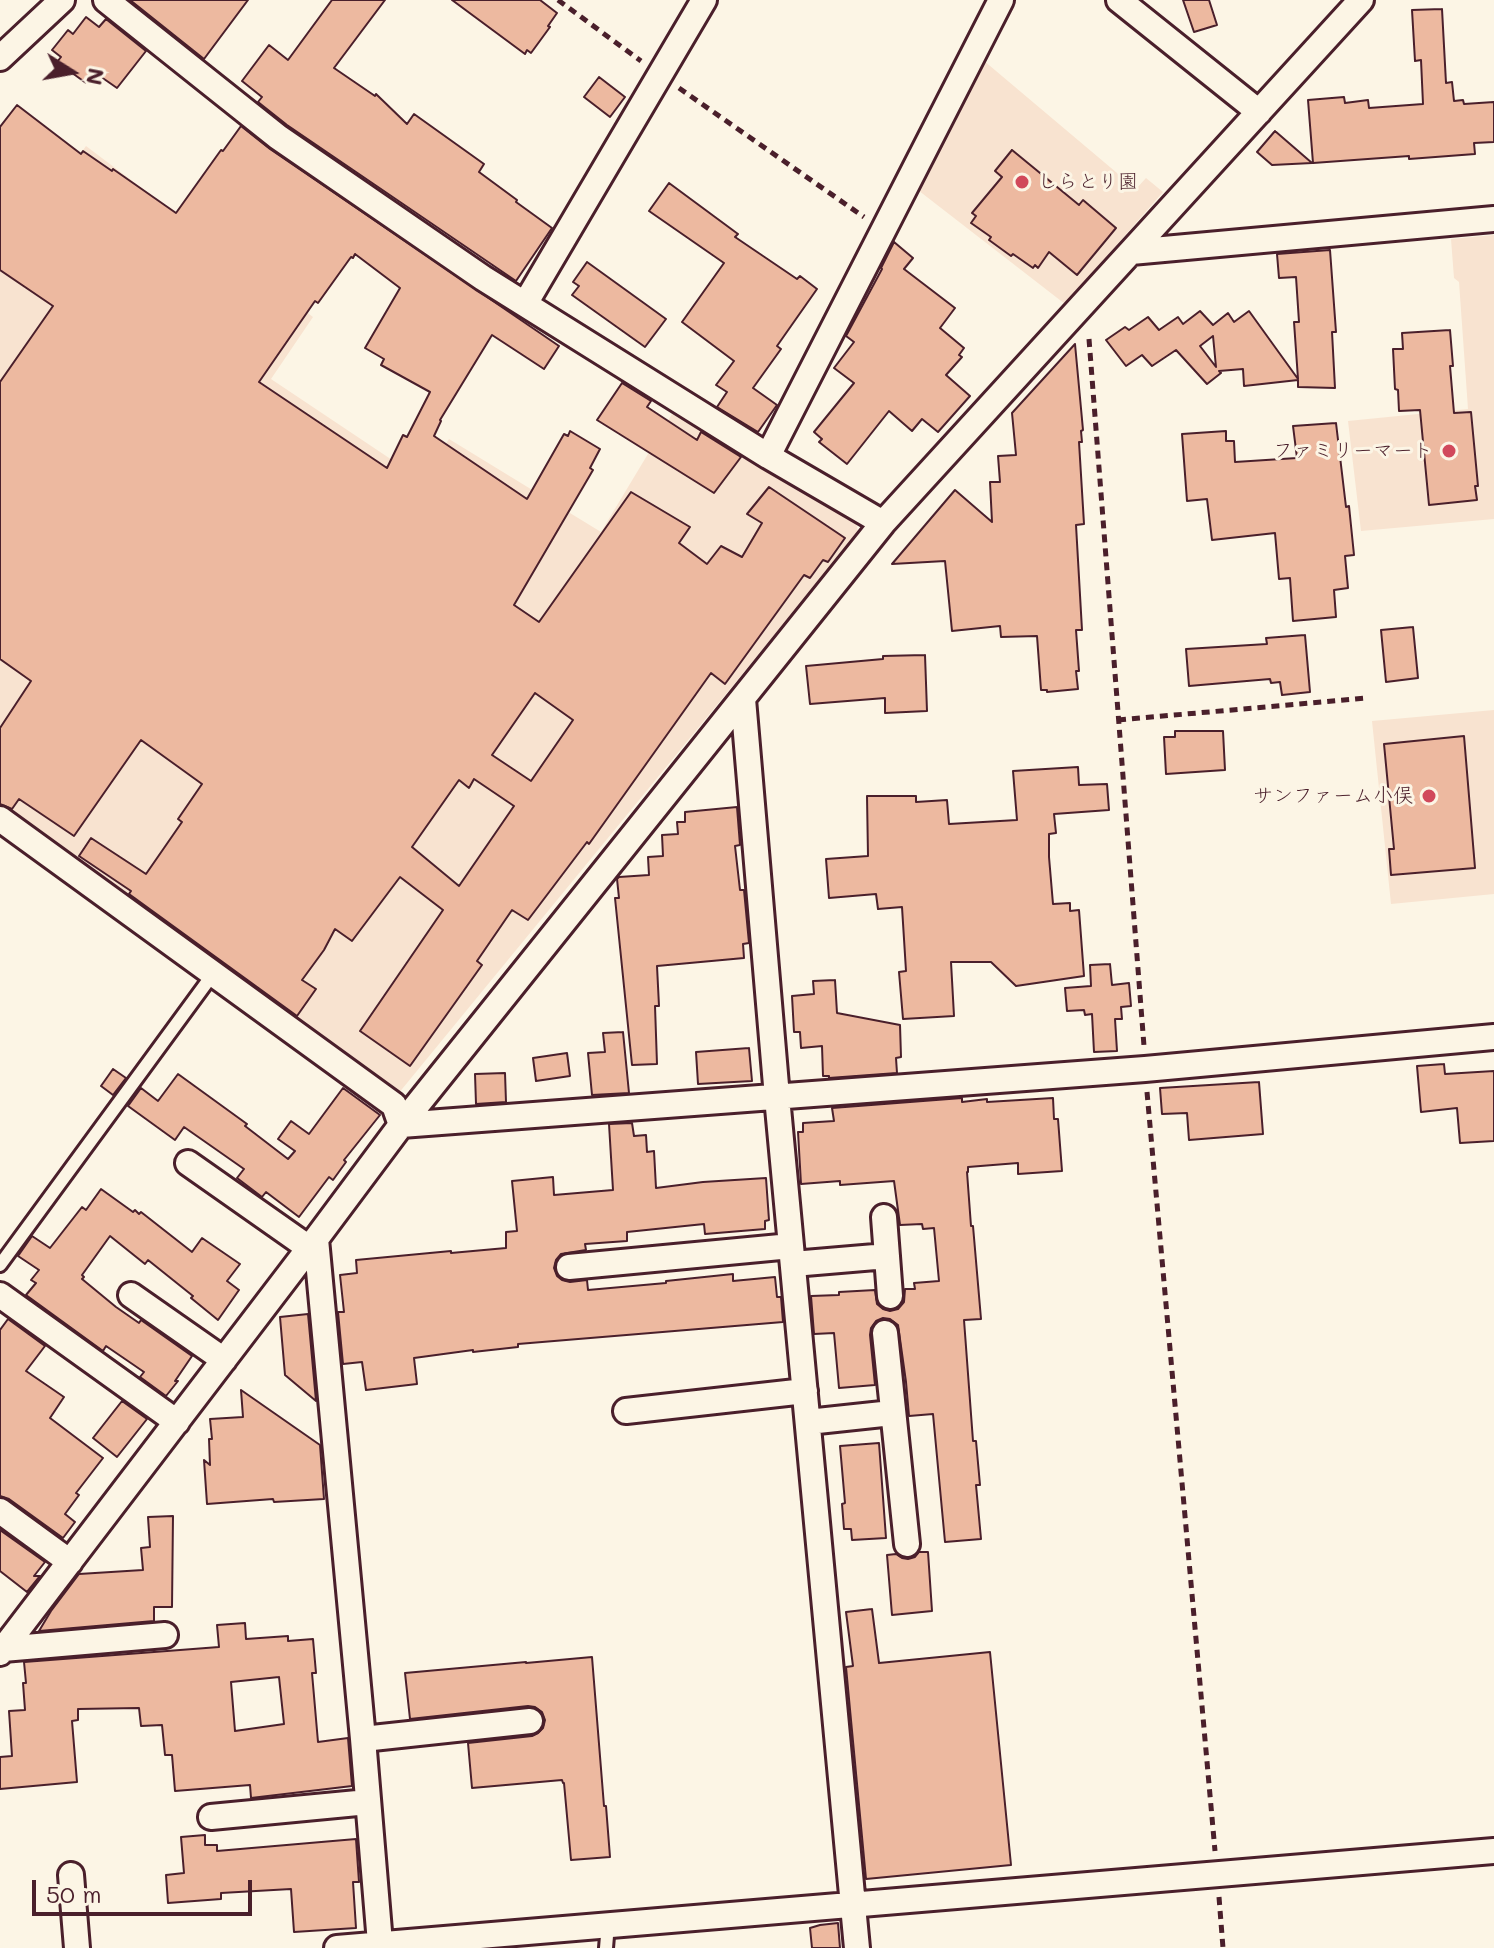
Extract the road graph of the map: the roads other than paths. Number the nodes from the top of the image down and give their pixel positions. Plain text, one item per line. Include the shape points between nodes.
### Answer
1 (62, 0) edge
2 (106, 0) edge
3 (704, 0) edge
4 (1001, 0) edge
5 (1119, 0) edge
6 (1346, 5) edge
7 (0, 58) edge
8 (1259, 112) junction
9 (1494, 219) edge
10 (1131, 252) junction
11 (525, 304) junction
12 (768, 456) junction
13 (883, 523) junction
14 (743, 699) junction
15 (0, 819) edge
16 (213, 974) junction
17 (1494, 1037) edge
18 (777, 1097) junction
19 (401, 1125) junction
20 (188, 1163) dead end
21 (884, 1217) dead end
22 (313, 1244) junction
23 (792, 1255) junction
24 (887, 1256) junction
25 (0, 1265) edge
26 (569, 1267) dead end
27 (0, 1295) edge
28 (131, 1295) dead end
29 (890, 1296) dead end
30 (885, 1333) dead end
31 (224, 1360) junction
32 (805, 1391) junction
33 (626, 1411) dead end
34 (892, 1413) junction
35 (177, 1422) junction
36 (808, 1422) junction
37 (0, 1511) edge
38 (907, 1544) dead end
39 (70, 1562) junction
40 (165, 1635) dead end
41 (2, 1651) edge
42 (530, 1721) dead end
43 (363, 1739) junction
44 (368, 1802) junction
45 (211, 1817) dead end
46 (1494, 1851) edge
47 (71, 1875) dead end
48 (854, 1905) junction
49 (607, 1936) edge
50 (380, 1943) junction
51 (77, 1948) edge
52 (337, 1948) edge
53 (857, 1948) edge

1 - 7 street
2 - 11 street via 278,137
3 - 11 street
4 - 12 street
5 - 8 street
6 - 8 street
8 - 10 street
9 - 10 street
10 - 13 street
11 - 12 street
12 - 13 street
13 - 14 street
14 - 18 street
14 - 19 street
15 - 16 street
16 - 19 street via 394,1105
16 - 25 lane
17 - 18 street
18 - 19 street
18 - 23 street
19 - 22 street
20 - 22 street
21 - 24 street
22 - 31 street
22 - 43 street
23 - 24 street
23 - 26 street
23 - 32 street
24 - 29 street
27 - 35 street
28 - 31 street
30 - 34 street
31 - 35 street
32 - 33 street
32 - 36 street
34 - 36 street
34 - 38 street
35 - 39 street
36 - 48 street
37 - 39 street
39 - 41 street
40 - 41 street
42 - 43 street
43 - 44 street
44 - 45 street
44 - 50 street
46 - 48 street
47 - 51 street
48 - 49 street
48 - 53 street
49 - 50 street
50 - 52 street

